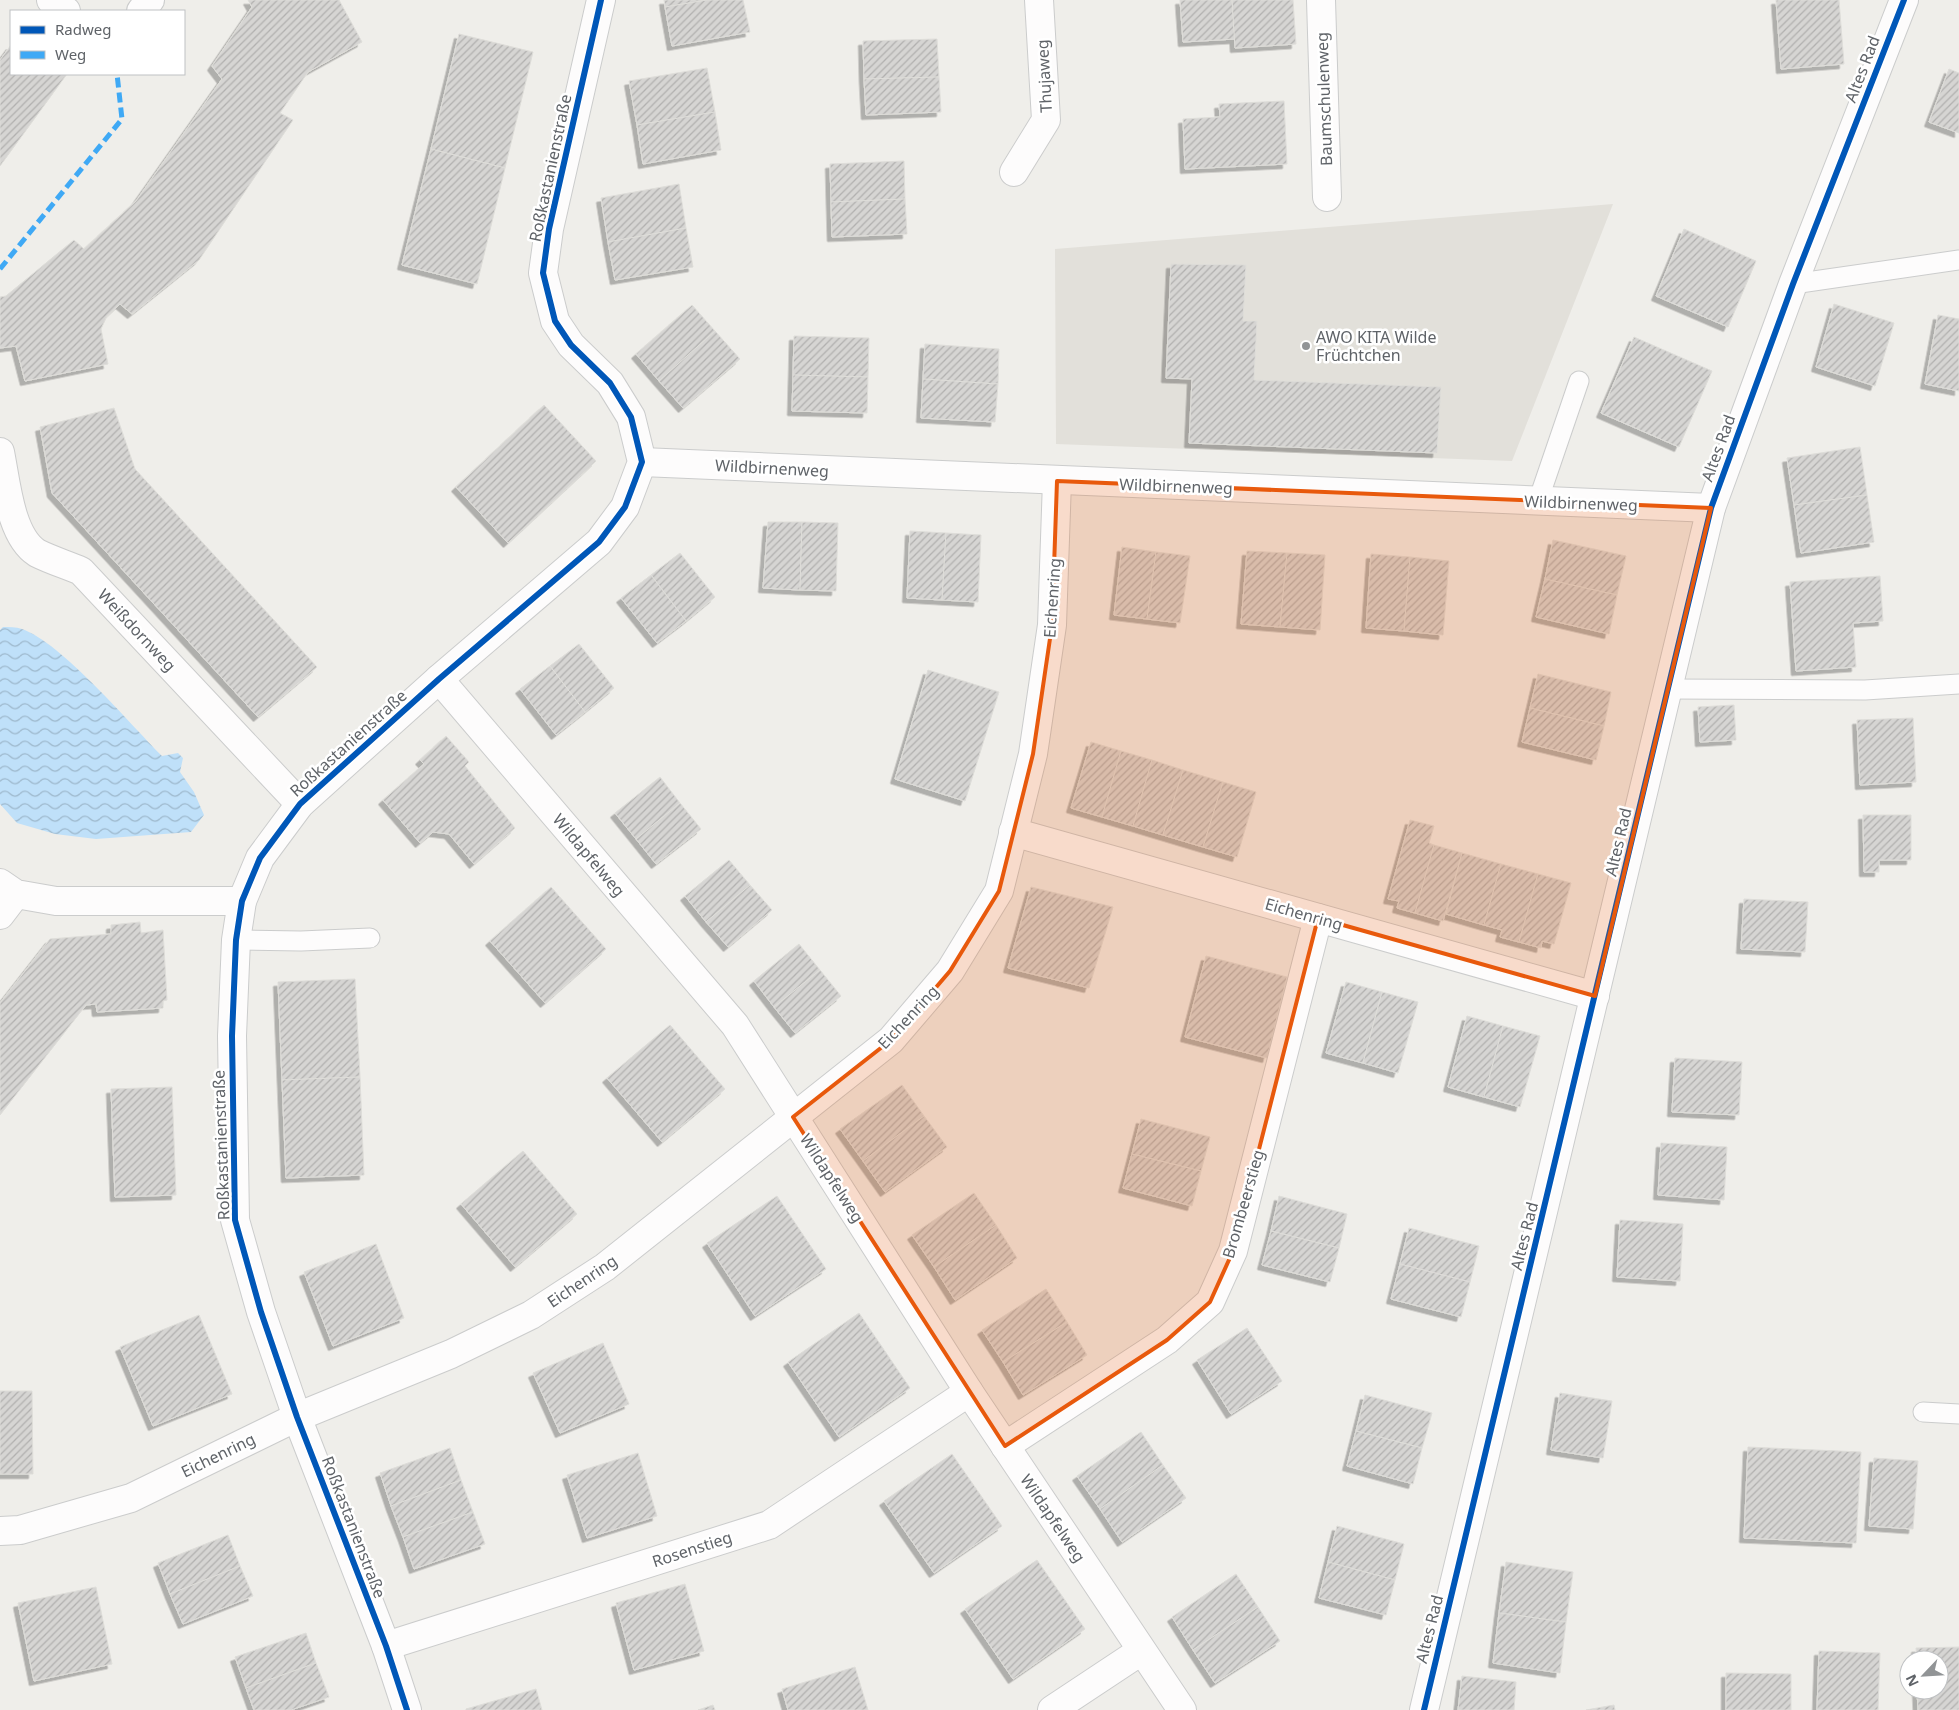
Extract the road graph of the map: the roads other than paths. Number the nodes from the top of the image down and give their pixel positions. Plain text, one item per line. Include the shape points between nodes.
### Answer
1 (51, 0) edge
2 (150, 0) edge
3 (601, 0) edge
4 (1039, 0) edge
5 (1321, 0) edge
6 (1904, 0) edge
7 (65, 10) edge
8 (142, 10) edge
9 (1014, 172) dead end
10 (1328, 197) dead end
11 (1959, 260) edge
12 (1793, 284) junction
13 (1579, 381) dead end
14 (0, 452) edge
15 (642, 462) junction
16 (1057, 481) junction
17 (1538, 501) junction
18 (1711, 508) junction
19 (439, 679) junction
20 (1959, 684) edge
21 (1668, 689) junction
22 (300, 804) junction
23 (1013, 832) junction
24 (5, 897) edge
25 (242, 901) junction
26 (1318, 918) junction
27 (370, 938) dead end
28 (236, 940) junction
29 (1596, 996) junction
30 (792, 1117) junction
31 (969, 1392) junction
32 (1923, 1412) dead end
33 (1959, 1414) edge
34 (297, 1417) junction
35 (1005, 1446) junction
36 (0, 1531) edge
37 (386, 1646) junction
38 (1141, 1651) junction
39 (408, 1710) edge
40 (1052, 1710) edge
41 (1182, 1710) edge
42 (1424, 1710) edge

1 - 7 street
2 - 8 street
3 - 15 street, Roßkastanienstraße via 549,229 544,273 555,321 571,345 610,383 631,417
4 - 9 street, Thujaweg via 1046,120
5 - 10 street, Baumschulenweg
6 - 12 street, Altes Rad
11 - 12 lane
12 - 18 street, Altes Rad
13 - 17 lane
14 - 22 street, Weißdornweg via 16,524 36,552 81,571
15 - 16 street, Wildbirnenweg
15 - 19 street, Roßkastanienstraße via 625,507 598,542
16 - 17 street, Wildbirnenweg
16 - 23 street, Eichenring via 1052,625 1033,754
17 - 18 street, Wildbirnenweg
18 - 21 street, Altes Rad
19 - 22 street, Roßkastanienstraße
19 - 30 street, Wildapfelweg via 735,1025
20 - 21 lane via 1865,690
21 - 29 street, Altes Rad
22 - 25 street, Roßkastanienstraße via 260,858
23 - 26 street, Eichenring
23 - 30 street, Eichenring via 999,891 950,971 891,1040
24 - 25 street via 56,901
25 - 28 street, Roßkastanienstraße
26 - 29 street, Eichenring
26 - 35 street, Brombeerstieg via 1233,1251 1210,1302 1167,1340
27 - 28 lane
28 - 34 street, Roßkastanienstraße via 232,1036 235,1220 260,1312
29 - 42 street, Altes Rad
30 - 31 street, Wildapfelweg
30 - 34 street, Eichenring via 605,1267 531,1316 451,1354
31 - 35 street, Wildapfelweg
31 - 37 street, Rosenstieg via 769,1525
32 - 33 lane
34 - 36 street, Eichenring via 131,1498 20,1530
34 - 37 street, Roßkastanienstraße
35 - 38 street, Wildapfelweg
37 - 39 street, Roßkastanienstraße
38 - 40 street
38 - 41 street, Wildapfelweg

